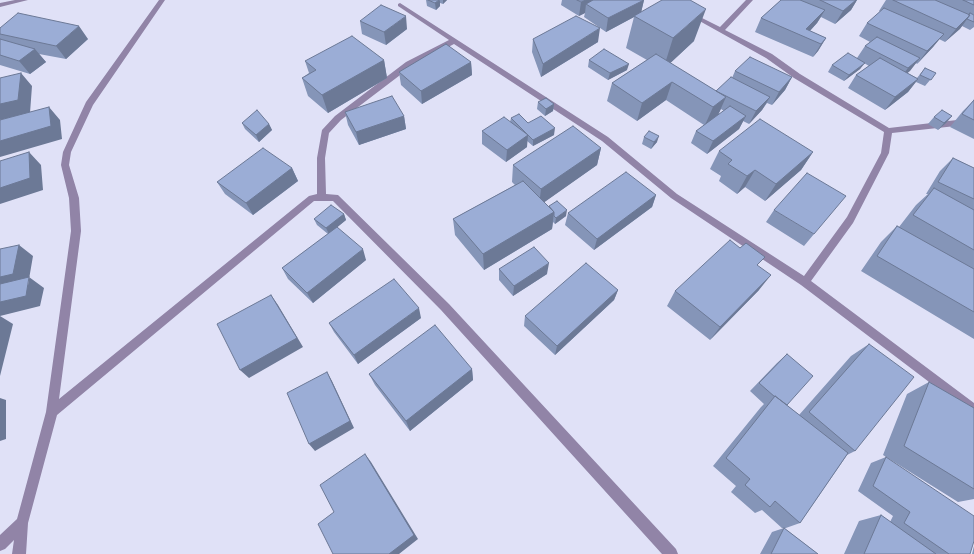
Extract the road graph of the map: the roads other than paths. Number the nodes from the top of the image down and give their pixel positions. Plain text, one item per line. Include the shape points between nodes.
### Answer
1 (25, 0) edge
2 (162, 0) edge
3 (750, 0) edge
4 (0, 5) edge
5 (400, 5) dead end
6 (682, 10) edge
7 (721, 30) junction
8 (453, 41) junction
9 (974, 121) edge
10 (888, 131) junction
11 (322, 196) junction
12 (804, 282) junction
13 (974, 410) edge
14 (52, 412) junction
15 (22, 523) junction
16 (0, 544) edge
17 (19, 554) edge
18 (671, 554) edge

1 - 4 street
2 - 14 street via 89,104 67,152 65,165 74,198 76,230
3 - 7 street
5 - 8 street
6 - 7 street
7 - 10 street via 769,56
8 - 11 street via 409,64 338,118 325,132 321,158
8 - 12 street via 605,139 674,196
9 - 10 street
10 - 12 street via 885,153 850,220
11 - 14 street via 312,198
11 - 18 street via 335,196 445,307
12 - 13 street
14 - 15 street
15 - 16 street
15 - 17 street

